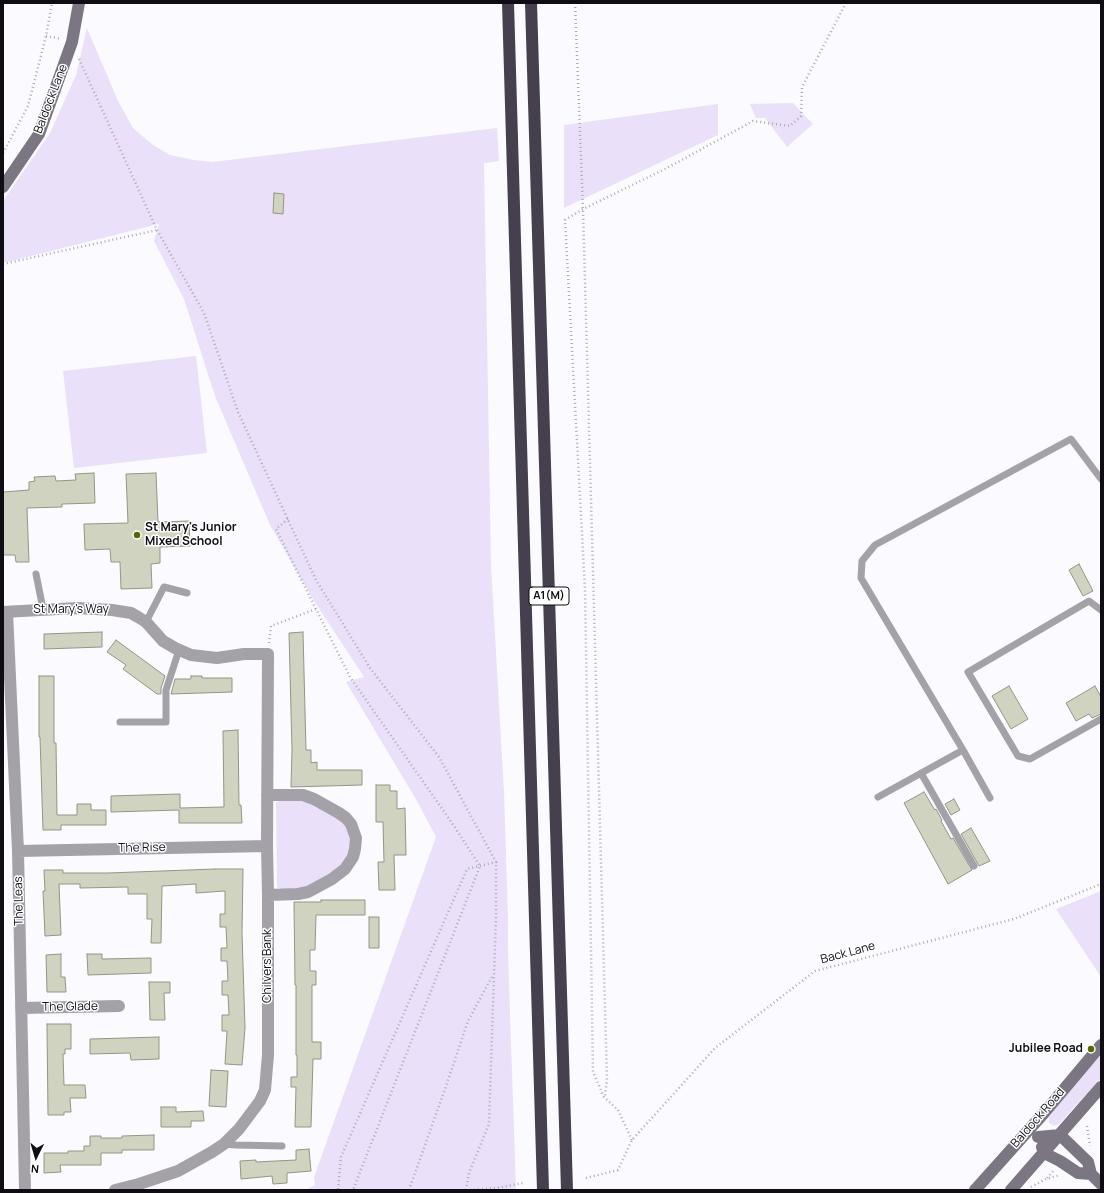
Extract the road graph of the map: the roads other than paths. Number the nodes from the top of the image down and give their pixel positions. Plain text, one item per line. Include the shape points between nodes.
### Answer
1 (79, 3) edge
2 (508, 3) edge
3 (531, 3) edge
4 (3, 187) edge
5 (1101, 479) edge
6 (36, 574) dead end
7 (187, 593) dead end
8 (43, 609) junction
9 (1101, 610) edge
10 (5, 612) edge
11 (146, 622) junction
12 (179, 650) junction
13 (268, 654) joint
14 (1101, 719) edge
15 (120, 722) dead end
16 (963, 750) junction
17 (921, 773) junction
18 (267, 795) junction
19 (878, 796) dead end
20 (990, 798) dead end
21 (266, 846) junction
22 (18, 851) junction
23 (974, 866) dead end
24 (268, 895) junction
25 (119, 1006) dead end
26 (21, 1008) junction
27 (1101, 1045) edge
28 (1101, 1087) edge
29 (1034, 1133) junction
30 (1060, 1135) junction
31 (224, 1144) junction
32 (282, 1146) dead end
33 (1044, 1153) junction
34 (1091, 1174) junction
35 (1101, 1184) edge
36 (25, 1190) edge
37 (115, 1190) edge
38 (543, 1190) edge
39 (567, 1190) edge
40 (975, 1190) edge
41 (1011, 1190) edge

1 - 4 street, Baldock Lane via 72,42 39,134
2 - 38 highway, A1(M)
3 - 39 highway, A1(M)
5 - 16 lane via 1071,439 875,545 862,560 861,578
6 - 8 lane
7 - 11 lane via 164,588
8 - 10 street, St Mary's Way
8 - 11 street, St Mary's Way via 112,610 130,613
9 - 14 lane via 1089,601 968,672 1018,756 1030,759
10 - 22 street, The Leas
11 - 12 street, St Mary's Way via 163,641
12 - 13 street, St Mary's Way via 191,655 218,658
12 - 15 lane via 166,690 166,722
13 - 18 street, Chilvers Bank
16 - 17 lane
16 - 20 lane
17 - 19 lane
17 - 23 lane
18 - 21 street, Chilvers Bank
18 - 24 street via 303,795 314,799 346,818 356,838 353,857 345,869 332,879 308,892
21 - 22 street, The Rise
21 - 24 street, Chilvers Bank
22 - 26 street, The Leas
24 - 31 street, Chilvers Bank via 268,1055 265,1090 256,1108
25 - 26 street, The Glade
26 - 36 street, The Leas
27 - 29 street, Baldock Road
28 - 30 street
29 - 30 street
29 - 33 street
29 - 40 street, Baldock Road
30 - 33 street
30 - 34 street via 1088,1162
31 - 32 lane
31 - 37 street, Chilvers Bank via 178,1171
33 - 34 street via 1078,1173
33 - 41 street
34 - 35 street

